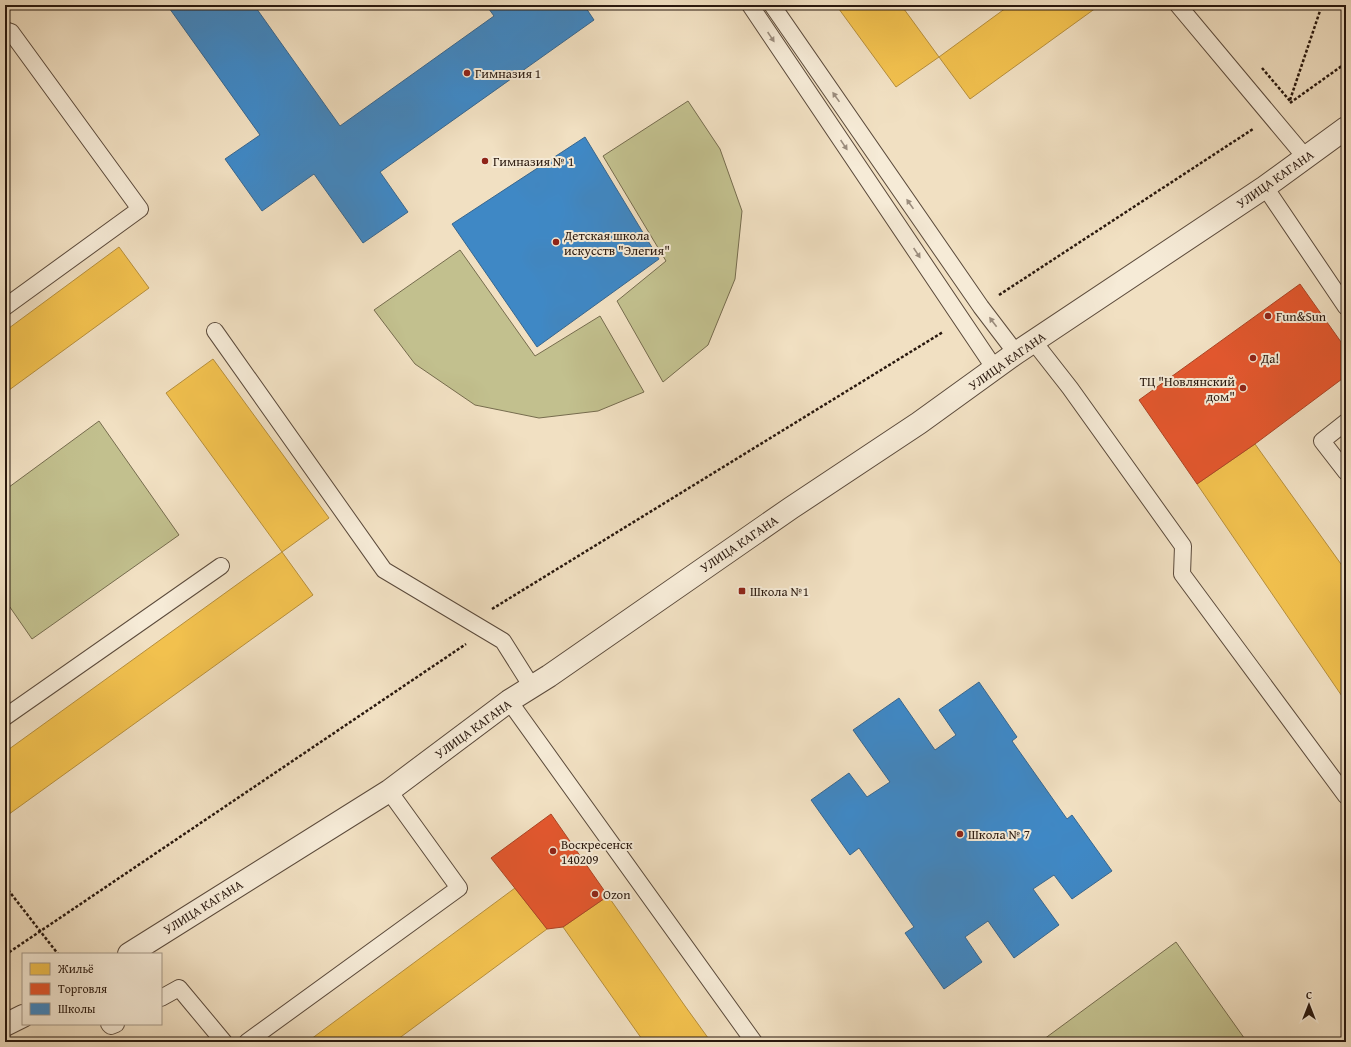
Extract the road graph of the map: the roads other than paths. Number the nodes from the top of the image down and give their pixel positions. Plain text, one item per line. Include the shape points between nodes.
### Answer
1 (750, 5) edge
2 (772, 5) edge
3 (1178, 5) edge
4 (5, 30) edge
5 (1346, 128) edge
6 (1306, 158) junction
7 (1265, 187) junction
8 (5, 307) edge
9 (1346, 307) edge
10 (215, 331) dead end
11 (1025, 348) junction
12 (995, 369) junction
13 (1346, 422) edge
14 (1346, 472) edge
15 (221, 566) dead end
16 (532, 687) junction
17 (509, 701) junction
18 (5, 717) edge
19 (389, 791) junction
20 (1346, 796) edge
21 (131, 953) edge
22 (162, 997) edge
23 (22, 1016) edge
24 (5, 1025) edge
25 (224, 1042) edge
26 (247, 1042) edge
27 (754, 1042) edge

1 -> 12 lane
11 -> 2 lane via 981,307
3 - 6 lane
4 - 8 lane via 11,32 140,208
5 - 6 street, УЛИЦА КАГАНА
6 - 7 street, УЛИЦА КАГАНА
7 - 9 lane
7 - 11 street, УЛИЦА КАГАНА
10 - 16 lane via 384,570 503,641
11 - 12 street, УЛИЦА КАГАНА
11 - 20 lane via 1070,388 1183,546 1182,574
12 - 16 street, УЛИЦА КАГАНА via 920,423
13 - 14 lane via 1322,441
15 - 18 lane
16 - 17 street, УЛИЦА КАГАНА
17 - 19 street, УЛИЦА КАГАНА
17 - 27 lane
19 - 21 street, УЛИЦА КАГАНА
19 - 26 lane via 459,888
22 - 25 lane via 178,988
23 - 24 street

